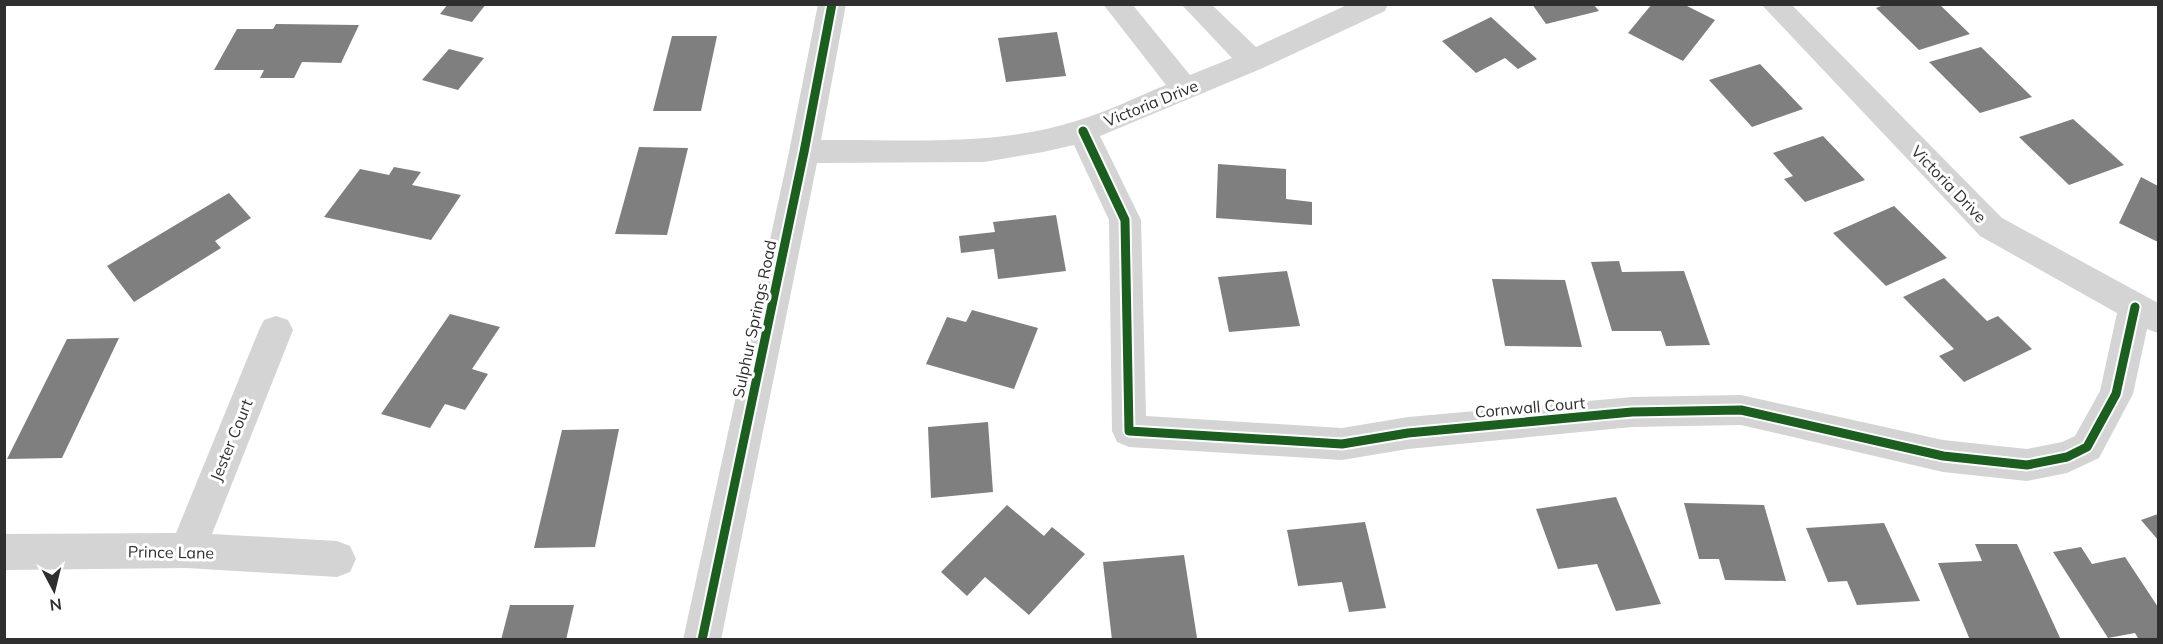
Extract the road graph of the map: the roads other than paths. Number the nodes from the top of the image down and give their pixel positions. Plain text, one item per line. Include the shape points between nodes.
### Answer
1 (832, 4) edge
2 (1116, 4) edge
3 (1194, 4) edge
4 (1375, 4) edge
5 (1774, 4) edge
6 (1253, 61) junction
7 (1185, 89) junction
8 (1083, 131) junction
9 (804, 152) junction
10 (2147, 313) edge
11 (276, 330) dead end
12 (187, 550) junction
13 (4, 552) edge
14 (338, 559) dead end
15 (702, 639) edge

1 - 9 street, Sulphur Springs Road
2 - 7 street
3 - 6 street
4 - 6 street, Victoria Drive
5 - 10 street, Victoria Drive via 1991,227
6 - 7 street, Victoria Drive
7 - 8 street, Victoria Drive
8 - 9 street, Victoria Drive via 984,150
8 - 10 street, Cornwall Court via 1125,220 1129,431 1342,444 1408,433 1632,412 1741,410 1943,456 2027,465 2067,458 2087,447 2116,394
9 - 15 street, Sulphur Springs Road
11 - 12 street, Jester Court
12 - 13 street, Prince Lane
12 - 14 street, Prince Lane

